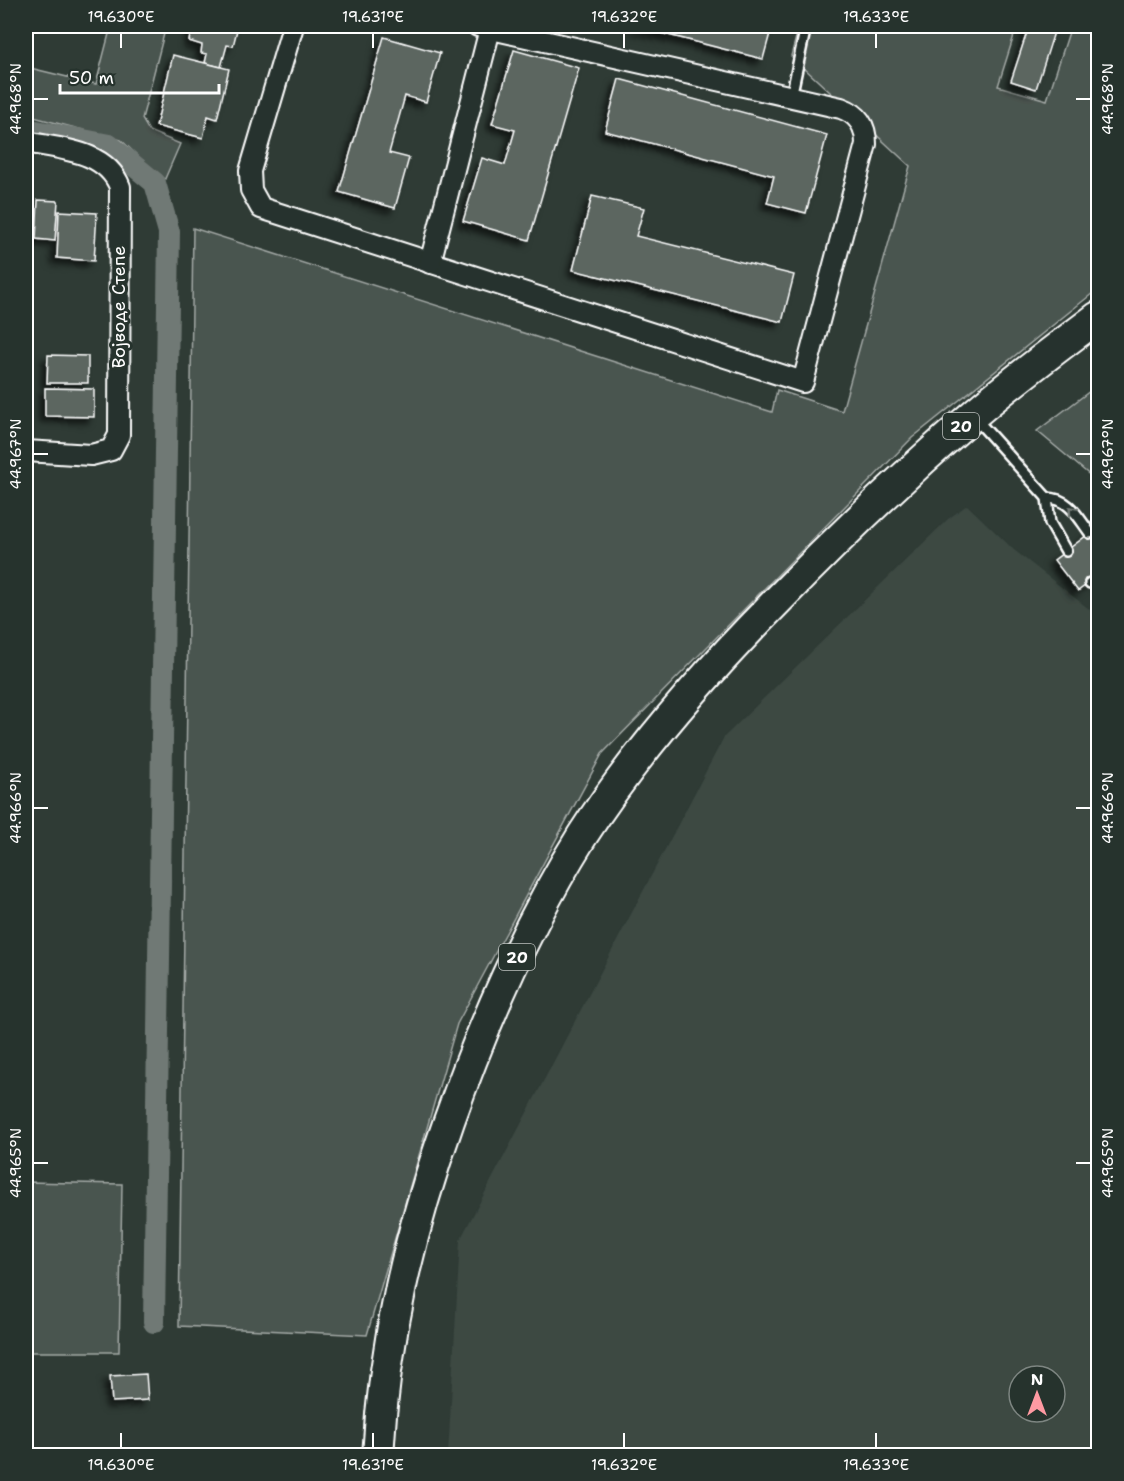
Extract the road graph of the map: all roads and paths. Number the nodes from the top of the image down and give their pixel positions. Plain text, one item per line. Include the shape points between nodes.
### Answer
1 (293, 26) edge
2 (806, 26) edge
3 (484, 27) edge
4 (791, 97) junction
5 (26, 142) edge
6 (430, 263) junction
7 (1098, 317) edge
8 (973, 415) junction
9 (26, 451) edge
10 (1047, 498) junction
11 (1090, 533) dead end
12 (1066, 551) dead end
13 (378, 1455) edge

1 - 6 street via 249,181 255,199 261,208
2 - 4 lane
3 - 4 street
3 - 6 street
4 - 6 street via 849,111 861,122 866,136 803,382
5 - 9 street, Војводе Степе via 97,159 114,171 120,187 119,435 111,450 91,455
7 - 8 main road, 20
8 - 10 lane
8 - 13 main road, 20 via 832,545 715,664 582,836 501,989 436,1159 412,1232 394,1323
11 -> 10 lane via 1068,504 1058,498
10 - 12 lane via 1050,523

